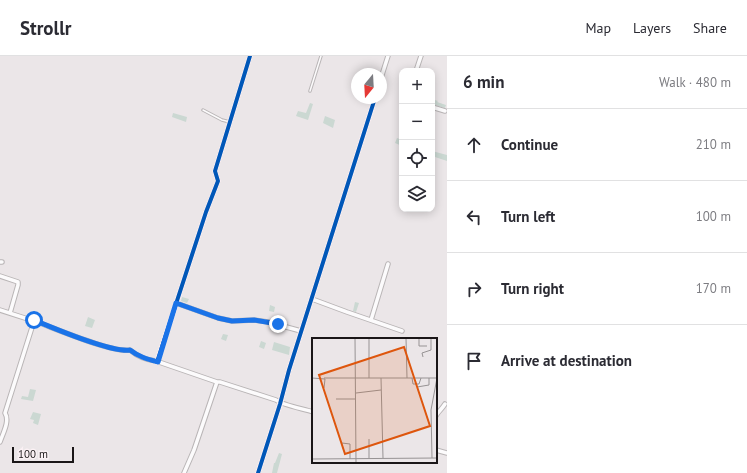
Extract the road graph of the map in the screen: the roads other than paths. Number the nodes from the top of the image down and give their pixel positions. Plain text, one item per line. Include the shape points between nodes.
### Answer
1 (250, 56) edge
2 (321, 56) edge
3 (388, 56) edge
4 (421, 56) edge
5 (384, 68) edge
6 (417, 68) edge
7 (310, 91) dead end
8 (373, 104) edge
9 (435, 108) edge
10 (203, 110) dead end
11 (445, 111) dead end
12 (230, 122) junction
13 (388, 264) dead end
14 (0, 276) edge
15 (312, 299) junction
16 (176, 303) junction
17 (0, 310) edge
18 (10, 313) junction
19 (34, 320) junction
20 (371, 320) junction
21 (301, 331) junction
22 (402, 331) dead end
23 (158, 362) junction
24 (217, 382) junction
25 (280, 404) junction
26 (445, 404) dead end
27 (312, 412) edge
28 (437, 413) edge
29 (0, 442) edge
30 (437, 450) edge
31 (447, 453) edge
32 (184, 473) edge
33 (258, 473) edge

1 - 12 street
2 - 7 lane
3 - 5 street
4 - 6 street
8 - 15 street
9 - 11 street
10 - 12 lane
12 - 16 street via 215,171 218,181
13 - 20 street
14 - 18 street via 18,282
15 - 20 street
15 - 21 street
16 - 21 street via 218,318 268,322
16 - 23 street
17 - 18 street
18 - 19 street
19 - 23 street via 110,347 123,351 130,350 135,355
19 - 29 street via 5,413 7,422
20 - 22 street
21 - 25 street
23 - 24 street
24 - 25 street via 276,400
24 - 32 street
25 - 27 street
25 - 33 street
26 - 28 street
30 - 31 street

